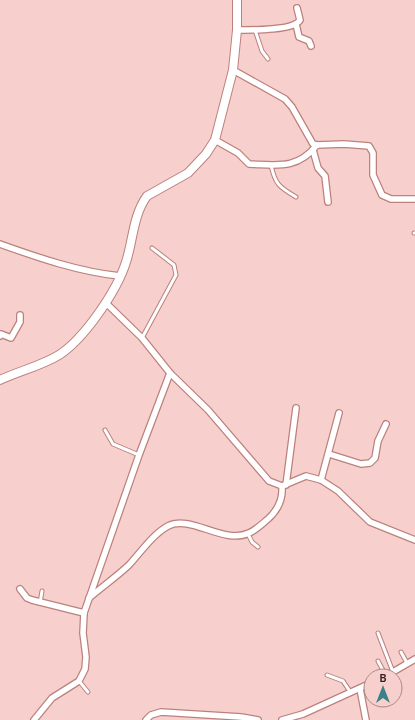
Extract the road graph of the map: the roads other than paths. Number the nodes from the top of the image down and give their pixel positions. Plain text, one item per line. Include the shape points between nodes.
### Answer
1 (237, 0) edge
2 (298, 8) dead end
3 (296, 24) junction
4 (237, 30) junction
5 (255, 30) junction
6 (311, 46) dead end
7 (268, 59) dead end
8 (232, 70) junction
9 (215, 140) junction
10 (315, 148) junction
11 (272, 164) junction
12 (296, 197) dead end
13 (415, 199) edge
14 (328, 202) dead end
15 (0, 244) edge
16 (152, 248) dead end
17 (120, 276) junction
18 (105, 302) junction
19 (20, 315) dead end
20 (0, 334) edge
21 (142, 338) junction
22 (170, 373) junction
23 (0, 380) edge
24 (296, 408) dead end
25 (339, 413) dead end
26 (386, 424) dead end
27 (105, 430) dead end
28 (329, 454) junction
29 (139, 455) junction
30 (321, 480) junction
31 (284, 485) junction
32 (248, 534) junction
33 (415, 540) edge
34 (258, 547) dead end
35 (20, 589) dead end
36 (42, 591) dead end
37 (88, 599) junction
38 (40, 603) junction
39 (84, 613) junction
40 (378, 633) dead end
41 (401, 652) dead end
42 (415, 658) edge
43 (378, 661) dead end
44 (407, 663) junction
45 (382, 668) edge
46 (391, 668) edge
47 (399, 668) edge
48 (327, 675) dead end
49 (78, 681) junction
50 (363, 687) edge
51 (360, 689) junction
52 (88, 692) dead end
53 (351, 693) junction
54 (34, 720) edge
55 (146, 720) edge
56 (258, 720) edge
57 (282, 720) edge
58 (366, 720) edge

1 - 4 street
2 - 3 street via 300,20
3 - 5 street via 277,29
3 - 6 street via 299,37 307,40
4 - 5 street
4 - 8 street
5 - 7 lane via 262,51
8 - 9 street
8 - 10 street via 285,99
9 - 11 street via 238,153 246,163
9 - 17 street via 188,173 147,196 143,201
10 - 11 street via 302,160
10 - 13 street via 344,144 369,146 373,153 373,175 382,195 391,199
10 - 14 street via 318,168 325,176
11 - 12 lane via 279,186
15 - 17 street via 40,258
16 - 21 lane via 174,265 176,275
17 - 18 street
18 - 21 street
18 - 23 street via 86,330 59,355
19 - 20 street via 20,322 13,336 9,338
21 - 22 street
22 - 29 street
22 - 31 street via 208,410 269,481
24 - 31 street
25 - 28 street
26 - 28 street via 378,441 375,458 370,464 361,464
27 - 29 lane via 113,444
28 - 30 street
29 - 37 street
30 - 31 street via 306,476
30 - 33 street via 338,491 370,522
31 - 32 street via 283,494 273,514
32 - 34 lane
32 - 37 street via 228,535 182,524 168,526
35 - 38 street via 27,598
36 - 38 lane
37 - 39 street
38 - 39 street
39 - 49 street via 85,670
40 - 46 lane
41 - 44 lane
42 - 44 street
43 - 45 lane
44 - 47 street
48 - 53 lane via 342,681
49 - 52 lane
49 - 54 street via 52,698
50 - 51 street
51 - 53 street
51 - 58 street
53 - 57 street via 303,714
55 - 56 street via 161,712

